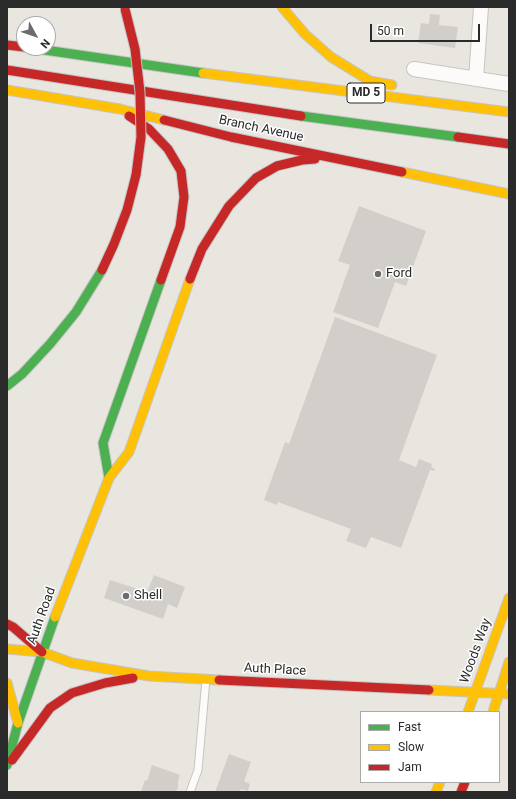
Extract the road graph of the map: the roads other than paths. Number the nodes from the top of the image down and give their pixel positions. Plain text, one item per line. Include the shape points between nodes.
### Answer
1 (282, 7) edge
2 (481, 7) edge
3 (125, 8) edge
4 (56, 52) edge
5 (414, 69) dead end
6 (7, 70) edge
7 (476, 79) junction
8 (509, 84) edge
9 (400, 87) dead end
10 (7, 90) edge
11 (421, 92) dead end
12 (486, 109) junction
13 (120, 110) junction
14 (509, 112) edge
15 (509, 144) edge
16 (332, 158) junction
17 (509, 194) edge
18 (7, 386) edge
19 (109, 478) junction
20 (509, 598) edge
21 (7, 624) edge
22 (7, 649) edge
23 (42, 652) junction
24 (509, 662) edge
25 (149, 676) junction
26 (206, 679) junction
27 (7, 683) edge
28 (475, 693) junction
29 (509, 694) edge
30 (498, 695) junction
31 (468, 711) edge
32 (493, 711) edge
33 (18, 723) junction
34 (7, 766) edge
35 (190, 792) edge

1 - 9 main road via 305,34 348,69 370,81
2 - 7 street
3 - 18 main road, bridge via 135,49 140,92 141,137 136,174 127,210 98,278 76,312 50,344
4 - 12 main road, MD 5
5 - 7 street
6 - 15 main road via 300,116
7 - 8 street
10 - 13 main road, Branch Avenue
11 - 12 main road
12 - 14 main road, MD 5
13 - 16 main road, Branch Avenue via 230,137
13 - 19 main road via 149,129 168,149 181,171 184,197 180,227 103,443
16 - 17 main road, Branch Avenue
16 - 19 main road, Auth Road via 302,160 277,166 256,178 229,206 202,249 129,452
19 - 23 main road, Auth Road
20 - 28 main road, Woods Way
21 - 23 main road
22 - 23 main road
23 - 25 main road, Auth Place via 72,663
23 - 33 main road, Auth Road
24 - 30 main road
25 - 26 main road, Auth Place
25 - 34 main road via 105,683 72,693 50,708
26 - 28 main road, Auth Place
26 - 35 lane via 198,770
27 - 33 main road
28 - 30 main road, Auth Place
28 - 31 main road, Woods Way
29 - 30 main road, Auth Place
30 - 32 main road
33 - 34 main road, Auth Road

